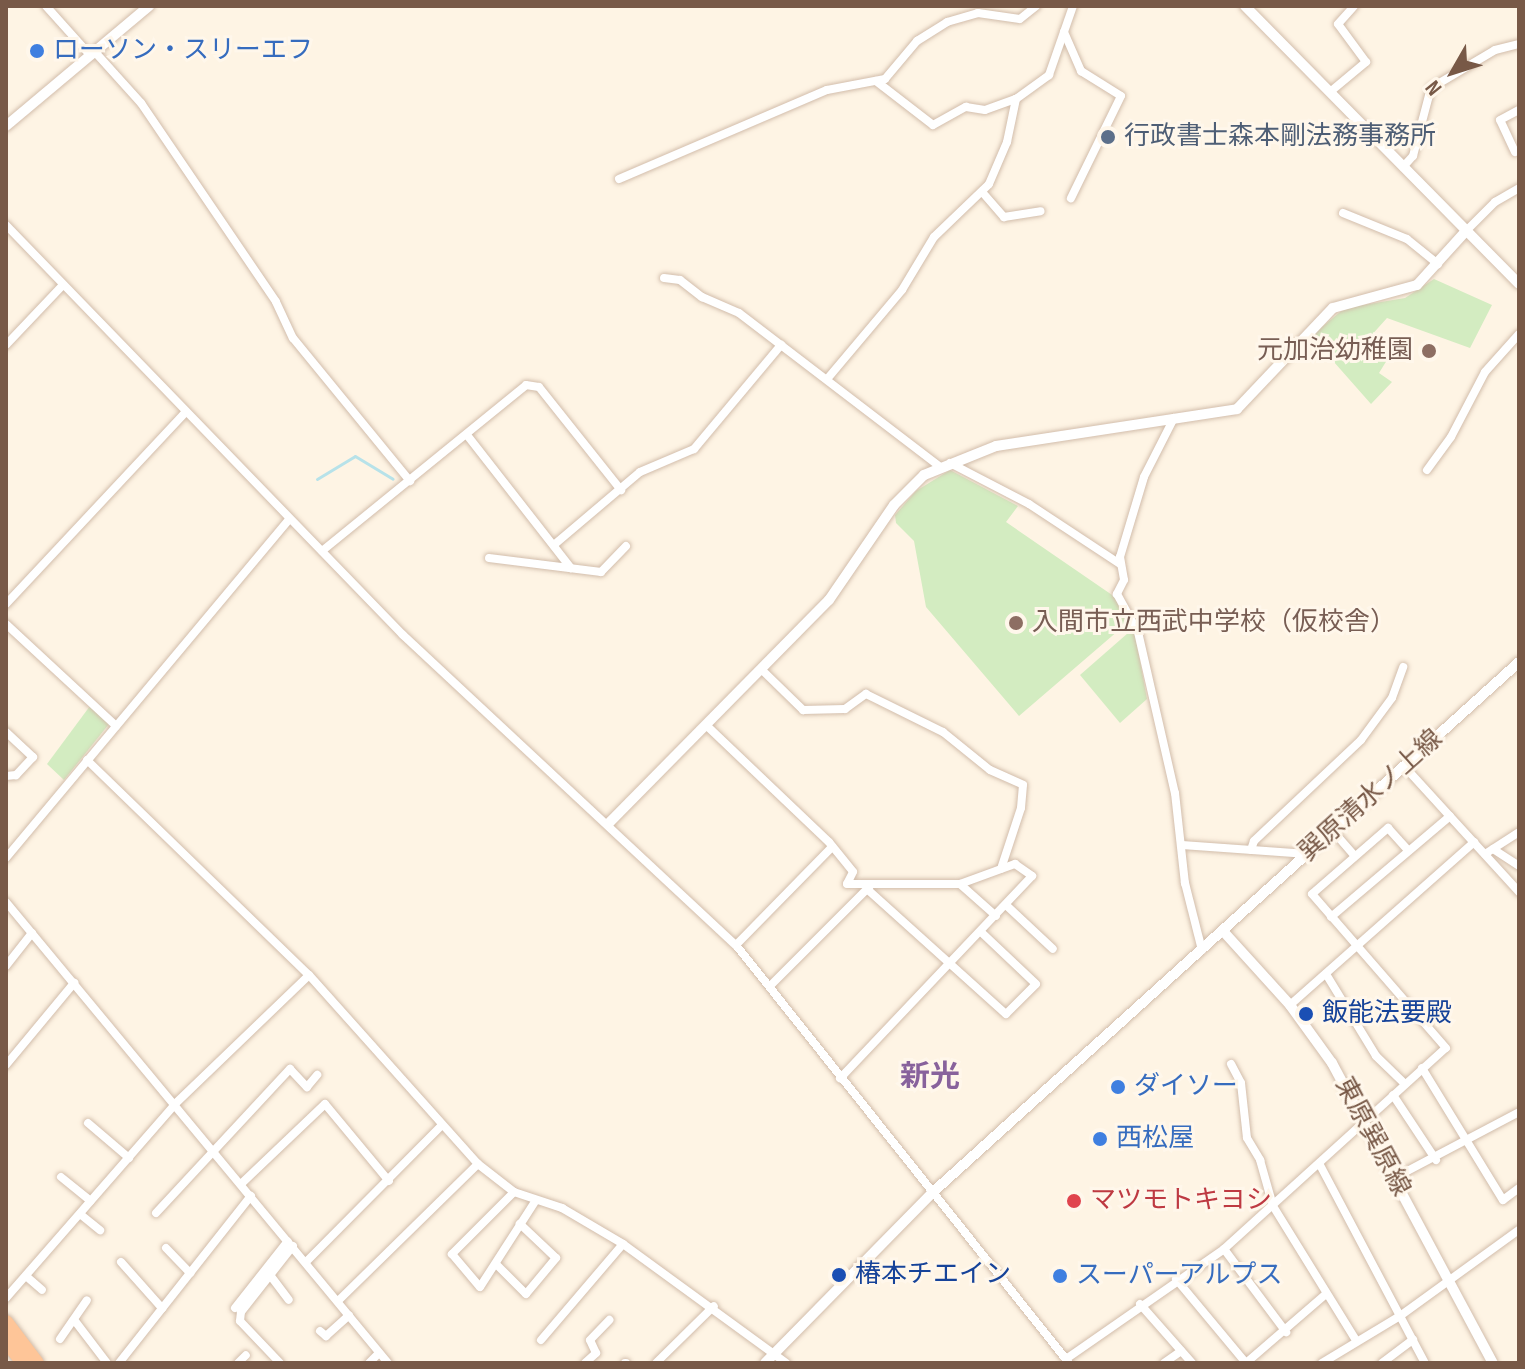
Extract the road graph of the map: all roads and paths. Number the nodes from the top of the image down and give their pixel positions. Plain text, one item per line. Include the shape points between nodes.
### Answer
1 (46, 6) edge
2 (1036, 6) edge
3 (1245, 6) edge
4 (1354, 6) edge
5 (141, 8) edge
6 (1069, 8) edge
7 (1064, 32) junction
8 (1519, 44) edge
9 (92, 53) junction
10 (876, 81) junction
11 (1330, 92) junction
12 (1016, 99) junction
13 (1519, 110) edge
14 (6, 126) edge
15 (1515, 152) dead end
16 (1403, 167) junction
17 (619, 179) dead end
18 (1518, 189) edge
19 (983, 193) junction
20 (1071, 198) dead end
21 (1041, 211) dead end
22 (1343, 213) dead end
23 (6, 225) edge
24 (1466, 231) junction
25 (1438, 264) junction
26 (664, 278) dead end
27 (1519, 284) edge
28 (63, 285) junction
29 (1519, 334) edge
30 (6, 345) edge
31 (781, 345) junction
32 (828, 378) junction
33 (185, 413) junction
34 (1174, 418) junction
35 (467, 435) junction
36 (944, 464) junction
37 (1427, 470) dead end
38 (410, 481) junction
39 (621, 490) junction
40 (289, 519) junction
41 (555, 544) junction
42 (626, 546) dead end
43 (322, 551) junction
44 (489, 558) dead end
45 (1120, 564) junction
46 (571, 568) junction
47 (6, 604) edge
48 (6, 624) edge
49 (1519, 662) edge
50 (1403, 667) dead end
51 (761, 669) junction
52 (706, 725) junction
53 (116, 726) junction
54 (6, 732) edge
55 (87, 760) junction
56 (1404, 766) junction
57 (6, 776) edge
58 (1450, 816) junction
59 (609, 823) junction
60 (1333, 831) junction
61 (1519, 832) edge
62 (1474, 842) junction
63 (1182, 845) junction
64 (831, 848) junction
65 (1251, 850) junction
66 (1408, 850) junction
67 (1489, 852) junction
68 (1308, 854) junction
69 (1355, 856) junction
70 (6, 858) edge
71 (1519, 866) edge
72 (1001, 869) junction
73 (960, 884) junction
74 (869, 887) junction
75 (1519, 892) edge
76 (6, 902) edge
77 (1006, 905) junction
78 (996, 916) junction
79 (1331, 917) junction
80 (1223, 931) junction
81 (32, 933) junction
82 (982, 933) junction
83 (736, 945) junction
84 (1356, 948) junction
85 (1053, 949) dead end
86 (1202, 950) junction
87 (953, 965) junction
88 (6, 966) edge
89 (1326, 974) junction
90 (309, 975) junction
91 (74, 983) junction
92 (770, 986) junction
93 (1290, 1005) junction
94 (1231, 1064) dead end
95 (6, 1065) edge
96 (1422, 1068) junction
97 (317, 1075) dead end
98 (840, 1078) junction
99 (1404, 1083) junction
100 (1393, 1095) junction
101 (175, 1104) junction
102 (1519, 1112) edge
103 (88, 1123) dead end
104 (1366, 1124) junction
105 (442, 1125) junction
106 (1464, 1143) junction
107 (213, 1149) junction
108 (129, 1158) junction
109 (1436, 1160) junction
110 (478, 1164) junction
111 (1320, 1165) junction
112 (61, 1177) dead end
113 (1394, 1178) junction
114 (389, 1181) junction
115 (241, 1184) junction
116 (1519, 1188) edge
117 (514, 1192) junction
118 (932, 1193) junction
119 (251, 1196) junction
120 (536, 1200) junction
121 (91, 1201) junction
122 (1273, 1206) junction
123 (156, 1213) dead end
124 (80, 1214) junction
125 (520, 1224) junction
126 (100, 1230) dead end
127 (1519, 1230) edge
128 (290, 1243) junction
129 (623, 1244) junction
130 (166, 1248) dead end
131 (1224, 1249) junction
132 (121, 1262) dead end
133 (306, 1262) junction
134 (497, 1265) junction
135 (190, 1273) junction
136 (270, 1275) junction
137 (26, 1276) junction
138 (1176, 1279) junction
139 (1450, 1281) junction
140 (42, 1290) dead end
141 (1326, 1294) junction
142 (6, 1298) edge
143 (87, 1300) dead end
144 (289, 1300) dead end
145 (338, 1301) junction
146 (1140, 1304) junction
147 (714, 1306) junction
148 (162, 1308) junction
149 (235, 1308) dead end
150 (349, 1315) junction
151 (1400, 1316) junction
152 (609, 1320) dead end
153 (75, 1321) junction
154 (6, 1322) edge
155 (320, 1331) dead end
156 (1286, 1332) junction
157 (60, 1339) dead end
158 (1355, 1339) junction
159 (541, 1340) dead end
160 (1413, 1340) junction
161 (6, 1341) edge
162 (1181, 1351) junction
163 (774, 1352) junction
164 (379, 1353) junction
165 (246, 1355) dead end
166 (1068, 1361) edge
167 (23, 1363) edge
168 (37, 1363) edge
169 (107, 1363) edge
170 (119, 1363) edge
171 (238, 1363) edge
172 (280, 1363) edge
173 (369, 1363) edge
174 (388, 1363) edge
175 (585, 1363) edge
176 (656, 1363) edge
177 (765, 1363) edge
178 (786, 1363) edge
179 (1164, 1363) edge
180 (1192, 1363) edge
181 (1322, 1363) edge
182 (1382, 1363) edge
183 (1425, 1363) edge
184 (1493, 1363) edge

1 - 9 street
2 - 10 street via 1020,19 978,13 935,27 891,75
3 - 11 street
4 - 11 street via 1338,24 1366,62
5 - 9 street
6 - 7 street
7 - 12 street via 1049,75
7 - 20 street via 1081,71 1121,96
8 - 16 street via 1495,50 1431,88 1413,156
9 - 14 street
9 - 38 street via 141,103 276,302 293,338
10 - 12 street via 933,125 966,107 985,110
10 - 17 street via 827,90
11 - 16 street
12 - 19 street via 1004,151
13 - 15 street via 1500,120
16 - 24 street
18 - 24 street via 1495,202
19 - 21 street via 1004,217
19 - 32 street via 934,237 902,290
22 - 25 street via 1407,239
23 - 28 street
24 - 25 street
24 - 27 street
25 - 34 street via 1408,291 1333,308 1237,409
26 - 31 street via 680,280 702,297 739,313
28 - 30 street
28 - 33 street
29 - 37 street via 1485,372
31 - 32 street
31 - 39 street via 694,449 640,472
32 - 36 street
33 - 40 street
33 - 47 street
34 - 36 street via 996,446
34 - 45 street via 1144,477
35 - 38 street
35 - 39 street via 526,385 539,387
35 - 41 street
36 - 45 street via 1029,504
36 - 51 street via 901,495 840,588
38 - 43 street
39 - 41 street
40 - 43 street
40 - 53 street
41 - 46 street
42 - 46 street via 605,570
43 - 59 street via 506,734
44 - 46 street
45 - 63 street via 1124,580 1117,594 1138,632
48 - 53 street
49 - 56 street, 巽原清水ノ上線
50 - 65 street via 1392,698 1361,740 1254,841
51 - 52 street
51 - 72 street via 803,710 845,709 866,694 943,732 990,770 1023,785
52 - 59 street
52 - 64 street
53 - 55 street
54 - 57 street via 33,757 16,775
55 - 70 street
55 - 90 street
56 - 58 street
56 - 60 street, 巽原清水ノ上線
58 - 62 street
58 - 66 street
59 - 83 street
60 - 68 street, 巽原清水ノ上線
60 - 69 street
61 - 67 street
62 - 67 street
62 - 84 street
63 - 65 street
63 - 86 street via 1185,883
64 - 74 street via 853,872 847,884
64 - 83 street
65 - 68 street
66 - 69 street via 1388,828
66 - 79 street
67 - 71 street
67 - 75 street
68 - 80 street, 巽原清水ノ上線
69 - 79 street via 1312,894
72 - 73 street
72 - 77 street via 1015,864 1032,876
73 - 74 street
73 - 78 street
74 - 87 street
74 - 92 street
76 - 81 street
77 - 78 street
77 - 85 street
78 - 82 street
79 - 84 street
80 - 86 street, 巽原清水ノ上線
80 - 93 street, 東原巽原線
81 - 88 street
81 - 91 street
82 - 87 street
82 - 87 street via 1036,984 1006,1014
83 - 92 street
84 - 89 street
84 - 96 street via 1446,1048
86 - 118 street, 巽原清水ノ上線
87 - 98 street
89 - 93 street
89 - 99 street via 1376,1056
90 - 101 street
90 - 105 street via 381,1049
91 - 95 street
91 - 101 street
92 - 98 street
93 - 104 street, 東原巽原線 via 1332,1063
94 - 122 street via 1241,1083 1247,1138 1260,1160
96 - 99 street
96 - 106 street
97 - 107 street via 307,1087 290,1069
98 - 118 street
99 - 100 street
100 - 104 street
100 - 109 street
101 - 107 street
101 - 108 street
102 - 106 street
103 - 108 street
104 - 111 street
104 - 113 street, 東原巽原線
105 - 110 street
105 - 114 street
106 - 109 street
106 - 116 street via 1503,1200
107 - 115 street
107 - 123 street
108 - 121 street
109 - 113 street
110 - 117 street
110 - 145 street
111 - 122 street
111 - 151 street
112 - 121 street
113 - 139 street, 東原巽原線
114 - 115 street via 325,1104
114 - 133 street
115 - 119 street
117 - 120 street
117 - 134 street via 452,1254 480,1287
118 - 163 street, 巽原清水ノ上線
118 - 166 street
119 - 128 street
119 - 135 street
120 - 125 street
120 - 129 street via 562,1208
121 - 124 street
122 - 131 street
122 - 141 street
124 - 126 street
124 - 137 street
125 - 134 street
125 - 134 street via 556,1258 526,1294
127 - 139 street
128 - 133 street
128 - 136 street
128 - 149 street
129 - 147 street
129 - 159 street
130 - 135 street
131 - 138 street
131 - 156 street
132 - 148 street
133 - 145 street
135 - 148 street
136 - 144 street
136 - 172 street via 241,1312 240,1321
137 - 140 street
137 - 142 street
138 - 146 street
138 - 156 street via 1246,1363
139 - 151 street
139 - 184 street, 東原巽原線
141 - 156 street
141 - 158 street
143 - 153 street
145 - 150 street
146 - 162 street
146 - 166 street
147 - 163 street
147 - 176 street
148 - 170 street
150 - 155 street via 326,1336
150 - 164 street
151 - 158 street
151 - 160 street
152 - 175 street via 590,1340 596,1353
153 - 157 street
153 - 169 street
154 - 168 highway
158 - 181 street
160 - 182 street
160 - 183 street
161 - 167 highway
162 - 179 street
162 - 180 street
163 - 177 street, 巽原清水ノ上線
163 - 178 street
164 - 173 street
164 - 174 street
165 - 171 street

